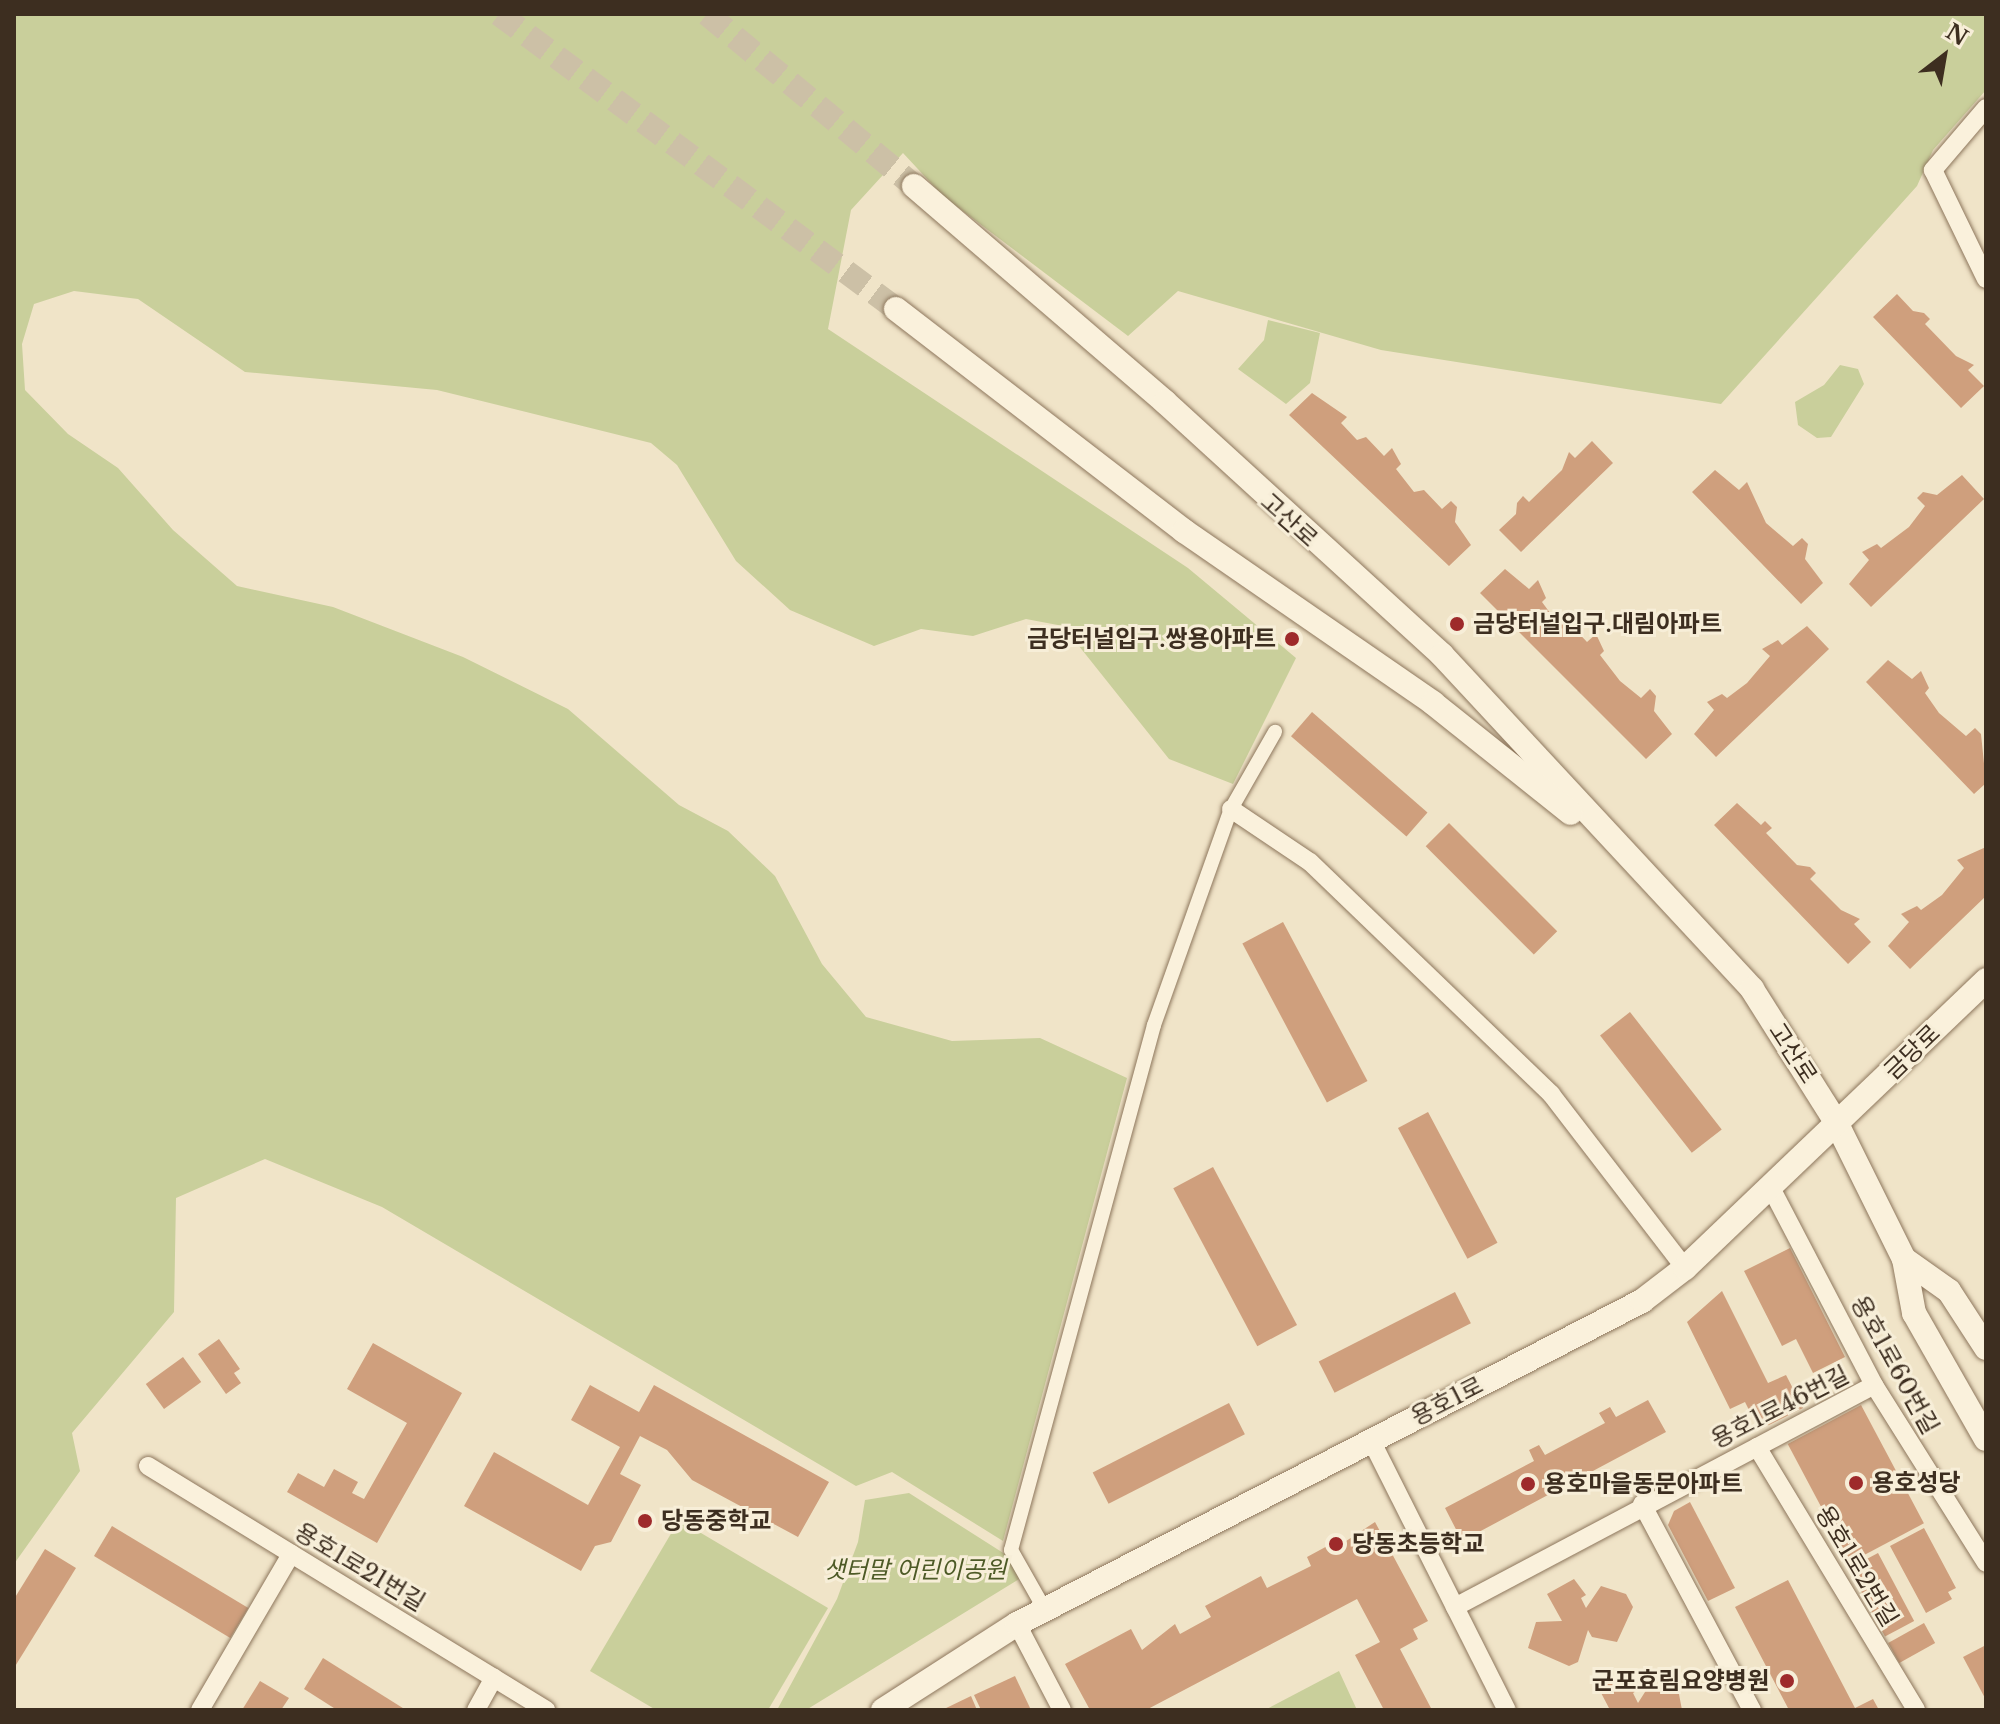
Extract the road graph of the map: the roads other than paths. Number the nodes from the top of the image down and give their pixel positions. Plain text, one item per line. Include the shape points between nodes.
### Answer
1 (1986, 108) edge
2 (914, 186) tunnel mouth
3 (1986, 279) edge
4 (896, 309) tunnel mouth
5 (1275, 732) dead end
6 (1231, 809) junction
7 (1641, 876) junction
8 (1986, 980) edge
9 (1836, 1122) junction
10 (1770, 1186) junction
11 (1904, 1259) junction
12 (1685, 1268) junction
13 (1986, 1348) edge
14 (1874, 1385) junction
15 (1986, 1439) edge
16 (1371, 1440) junction
17 (1757, 1447) junction
18 (148, 1466) dead end
19 (1642, 1504) junction
20 (291, 1554) junction
21 (1986, 1563) edge
22 (1455, 1607) junction
23 (1045, 1610) junction
24 (1017, 1624) junction
25 (494, 1678) junction
26 (895, 1707) edge
27 (200, 1710) edge
28 (476, 1710) edge
29 (546, 1710) edge
30 (1062, 1710) edge
31 (1507, 1710) edge
32 (1752, 1710) edge
33 (1916, 1710) edge

1 - 3 street via 1933,170
2 - 7 street, 고산로 via 1165,402 1442,655
4 - 7 street, 고산로 via 1184,531 1433,703 1527,775
5 - 6 street
6 - 12 street via 1310,862 1551,1094
6 - 23 street via 1154,1025 1011,1550
7 - 9 street, 고산로 via 1752,989
8 - 9 street, 금당로
9 - 10 street, 용호1로
9 - 11 street, 고산로
10 - 12 street, 용호1로
10 - 14 street, 용호1로60번길
11 - 13 street, 고산로 via 1949,1291
11 - 15 street, 고산로 via 1914,1313
12 - 16 street, 용호1로 via 1642,1301
14 - 17 street, 용호1로46번길
14 - 21 street, 용호1로60번길
16 - 22 street
16 - 23 street, 용호1로
17 - 19 street, 용호1로46번길
17 - 33 street, 용호1로2번길
18 - 20 street, 용호1로21번길
19 - 22 street, 용호1로46번길
19 - 32 street
20 - 25 street, 용호1로21번길
20 - 27 street
22 - 31 street
23 - 24 street, 용호1로
24 - 26 street, 용호1로
24 - 30 street
25 - 28 street
25 - 29 street, 용호1로21번길

